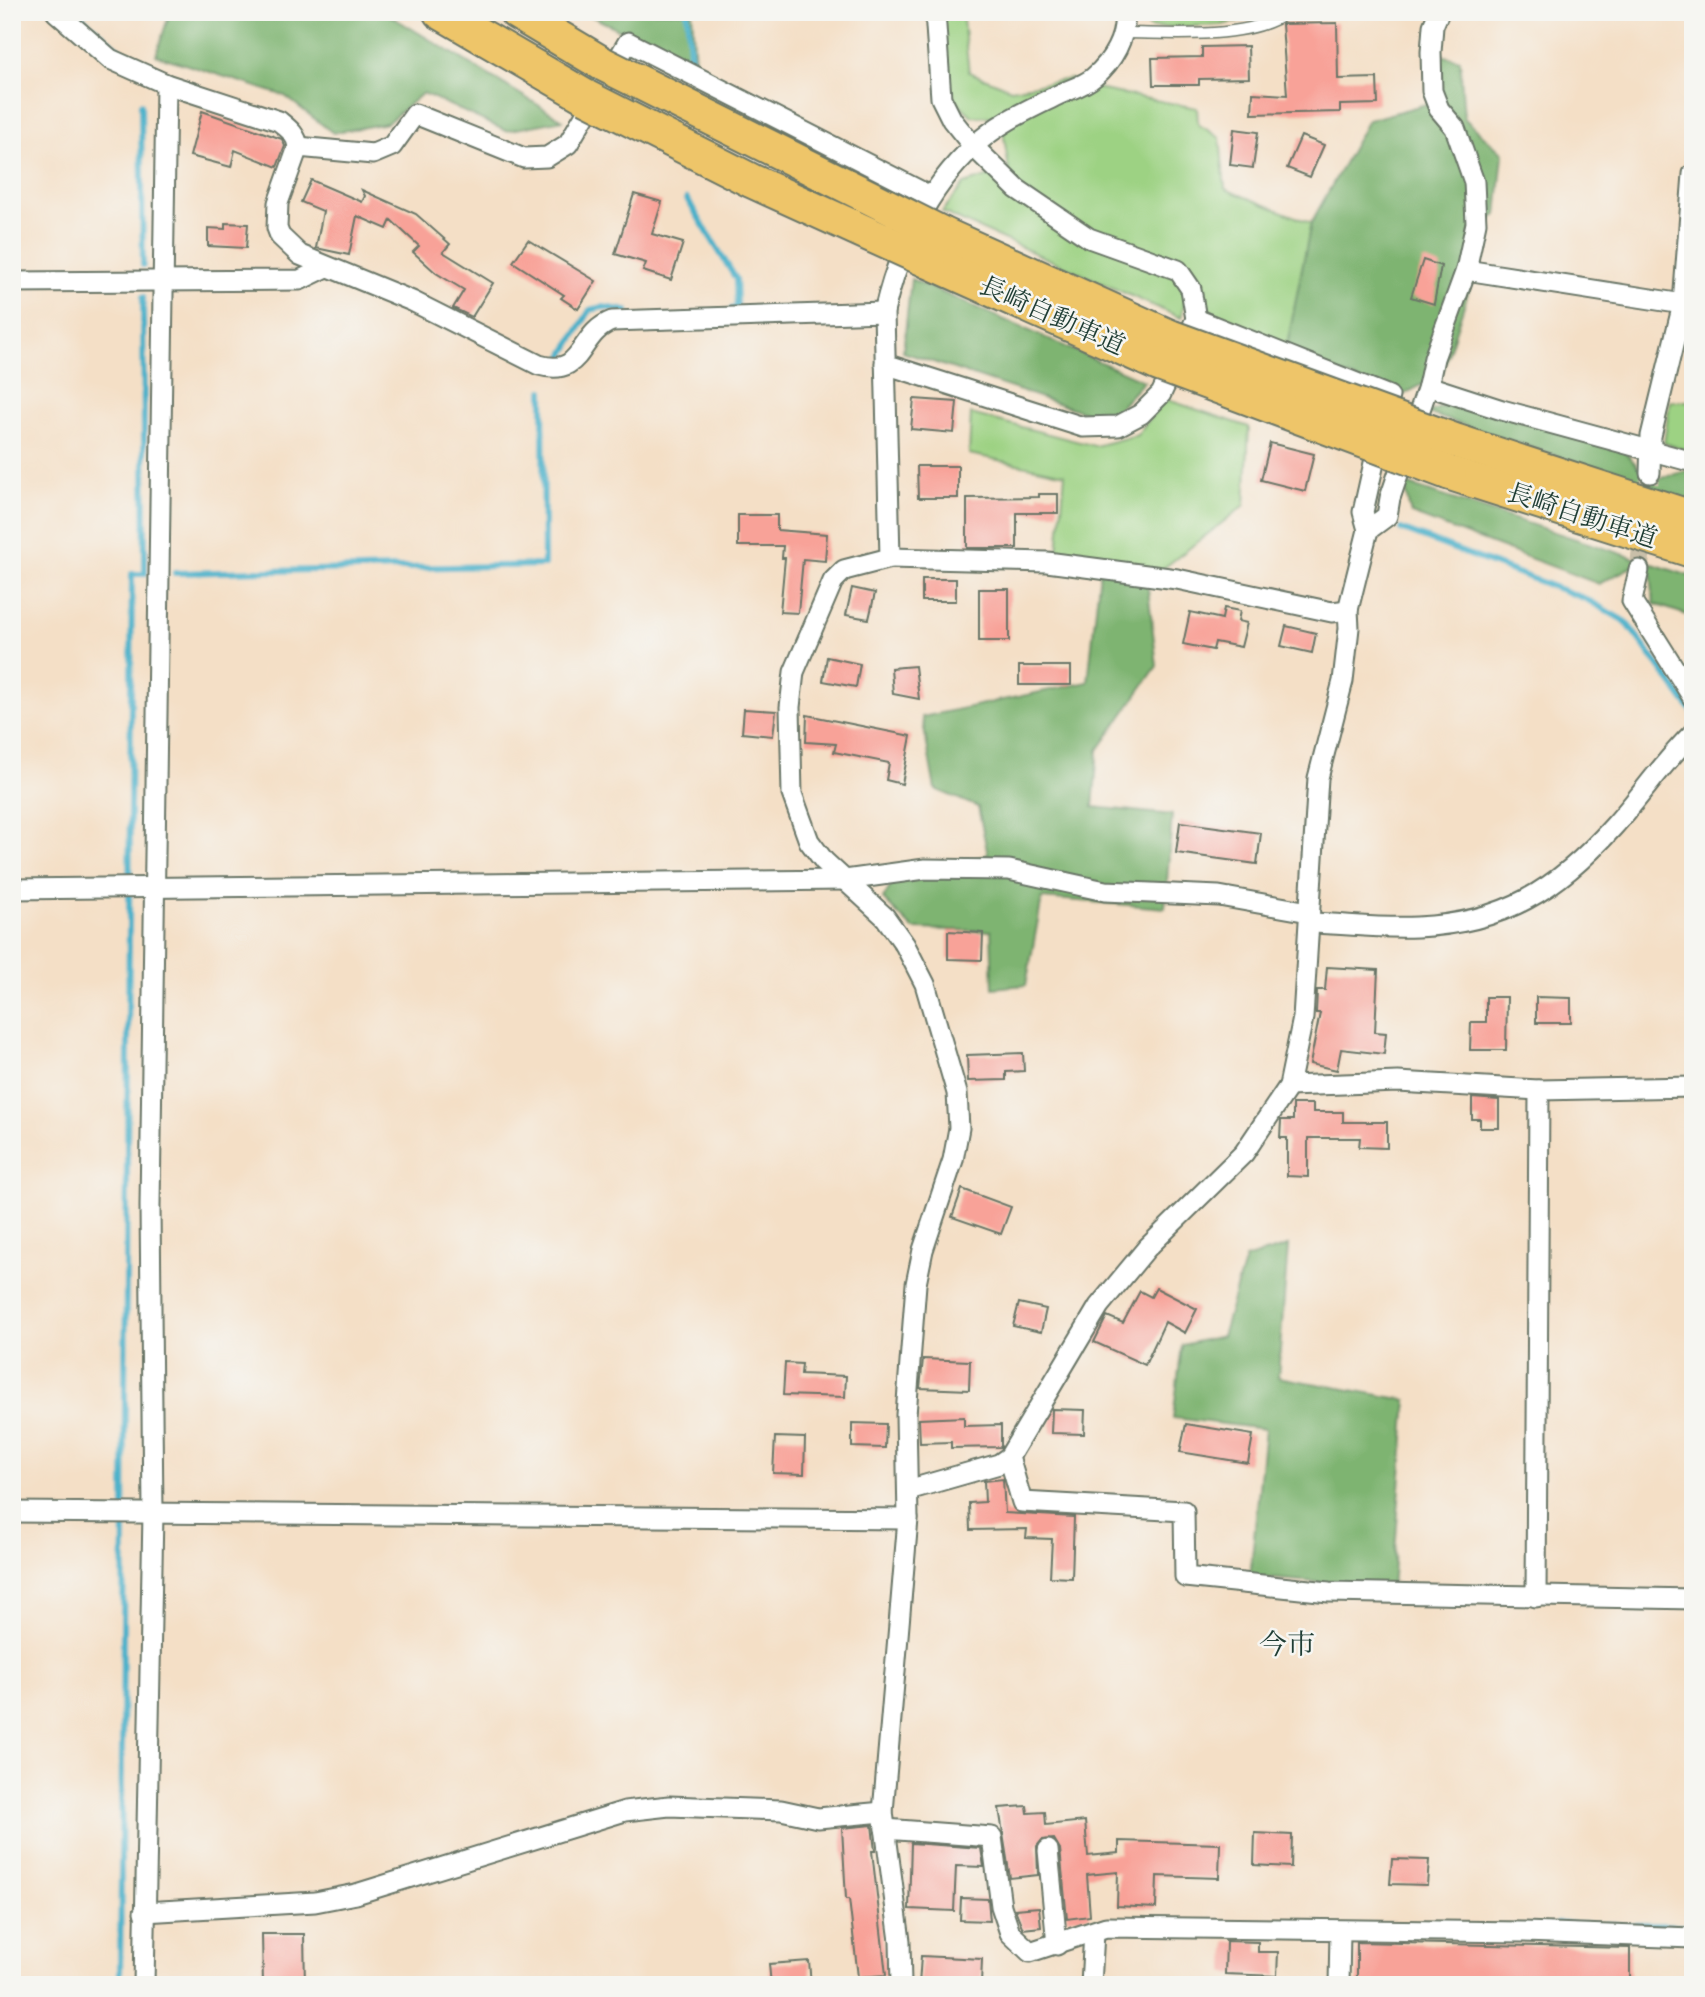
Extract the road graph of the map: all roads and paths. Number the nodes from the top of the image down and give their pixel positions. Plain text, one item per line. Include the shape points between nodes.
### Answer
1 (56, 12) edge
2 (440, 12) edge
3 (516, 12) edge
4 (935, 12) edge
5 (1124, 12) edge
6 (1287, 12) edge
7 (1439, 12) edge
8 (1123, 33) junction
9 (166, 84) junction
10 (973, 146) junction
11 (298, 147) junction
12 (1693, 174) edge
13 (930, 196) junction
14 (935, 247) junction
15 (327, 267) junction
16 (1466, 270) junction
17 (161, 280) junction
18 (12, 282) edge
19 (1684, 304) junction
20 (884, 312) junction
21 (1175, 340) junction
22 (885, 364) junction
23 (1428, 386) junction
24 (1653, 452) junction
25 (1452, 457) junction
26 (1693, 462) edge
27 (1650, 473) tunnel mouth
28 (1693, 519) edge
29 (1368, 530) junction
30 (1693, 551) edge
31 (890, 558) junction
32 (1639, 570) tunnel mouth
33 (1348, 610) junction
34 (1693, 698) edge
35 (1693, 733) edge
36 (845, 880) junction
37 (12, 889) edge
38 (154, 890) junction
39 (1310, 918) junction
40 (1289, 1086) junction
41 (1693, 1087) edge
42 (1539, 1090) junction
43 (1009, 1457) junction
44 (908, 1490) junction
45 (12, 1512) edge
46 (152, 1513) junction
47 (908, 1519) junction
48 (1536, 1597) junction
49 (1693, 1599) edge
50 (884, 1820) junction
51 (1048, 1850) dead end
52 (144, 1912) junction
53 (1340, 1931) junction
54 (1094, 1932) junction
55 (1693, 1938) edge
56 (1057, 1945) junction
57 (144, 1985) edge
58 (901, 1985) edge
59 (1091, 1985) edge
60 (1339, 1985) edge

1 - 9 street via 110,58
2 - 14 highway, 長崎自動車道, bridge via 586,97 752,181
3 - 14 highway, 長崎自動車道, bridge via 603,65
4 - 10 street via 941,98
5 - 8 street
6 - 8 lane via 1278,19 1215,34
7 - 16 street via 1433,26 1432,91 1438,109 1455,128 1474,182 1476,223
8 - 10 street via 1115,52 1093,78 1004,122
9 - 11 street via 279,121 297,139
9 - 17 street
10 - 13 street
10 - 21 street via 1017,189 1089,238 1178,270 1191,289
11 - 13 street via 373,154 392,146 415,114 524,158 547,157 568,144 628,42
11 - 15 street via 278,203 277,228 300,255
12 - 19 street
13 - 20 street via 892,278
14 - 21 highway, 長崎自動車道
15 - 17 street via 300,280
15 - 20 street via 412,301 557,370 569,365 599,326 612,321
16 - 19 street
16 - 23 street
17 - 18 street
17 - 38 street
19 - 24 street via 1651,436
20 - 22 street
21 - 22 street via 1161,394 1141,414 1118,426 1083,427
21 - 25 highway, 長崎自動車道, bridge
21 - 29 street via 1389,396 1363,512
22 - 31 street
23 - 24 street
23 - 29 street via 1387,516
24 - 26 street
24 - 27 street
25 - 28 highway, 長崎自動車道
25 - 30 highway, 長崎自動車道
29 - 33 street
31 - 33 street via 1046,562 1177,579 1332,612
31 - 36 street via 844,570 833,581 794,671 792,794 809,841
32 - 34 street via 1632,601
33 - 39 street via 1343,681 1318,778
35 - 39 street via 1612,828 1556,880 1518,906 1450,924 1417,927
36 - 38 street
36 - 39 street via 925,869 1009,870 1105,891 1219,896
36 - 44 street via 885,917 905,945 925,984 957,1093 953,1160 916,1284 906,1415
37 - 38 street
38 - 46 street
39 - 40 street via 1303,1018
40 - 42 street via 1433,1082
40 - 43 street via 1244,1153 1147,1248 1098,1306
41 - 42 street
42 - 48 street
43 - 44 street via 999,1464
43 - 48 street via 1022,1502 1184,1511 1185,1577 1329,1592
44 - 47 street
45 - 46 street
46 - 47 street
46 - 52 street
47 - 50 street
48 - 49 street
50 - 52 street via 669,1806 625,1811 356,1894 315,1902
50 - 56 street via 992,1837 1001,1906 1010,1933 1030,1952
50 - 58 street via 900,1941
51 - 56 street
52 - 57 street
53 - 54 street via 1106,1927
53 - 55 street
53 - 60 street
54 - 56 street
54 - 59 street

